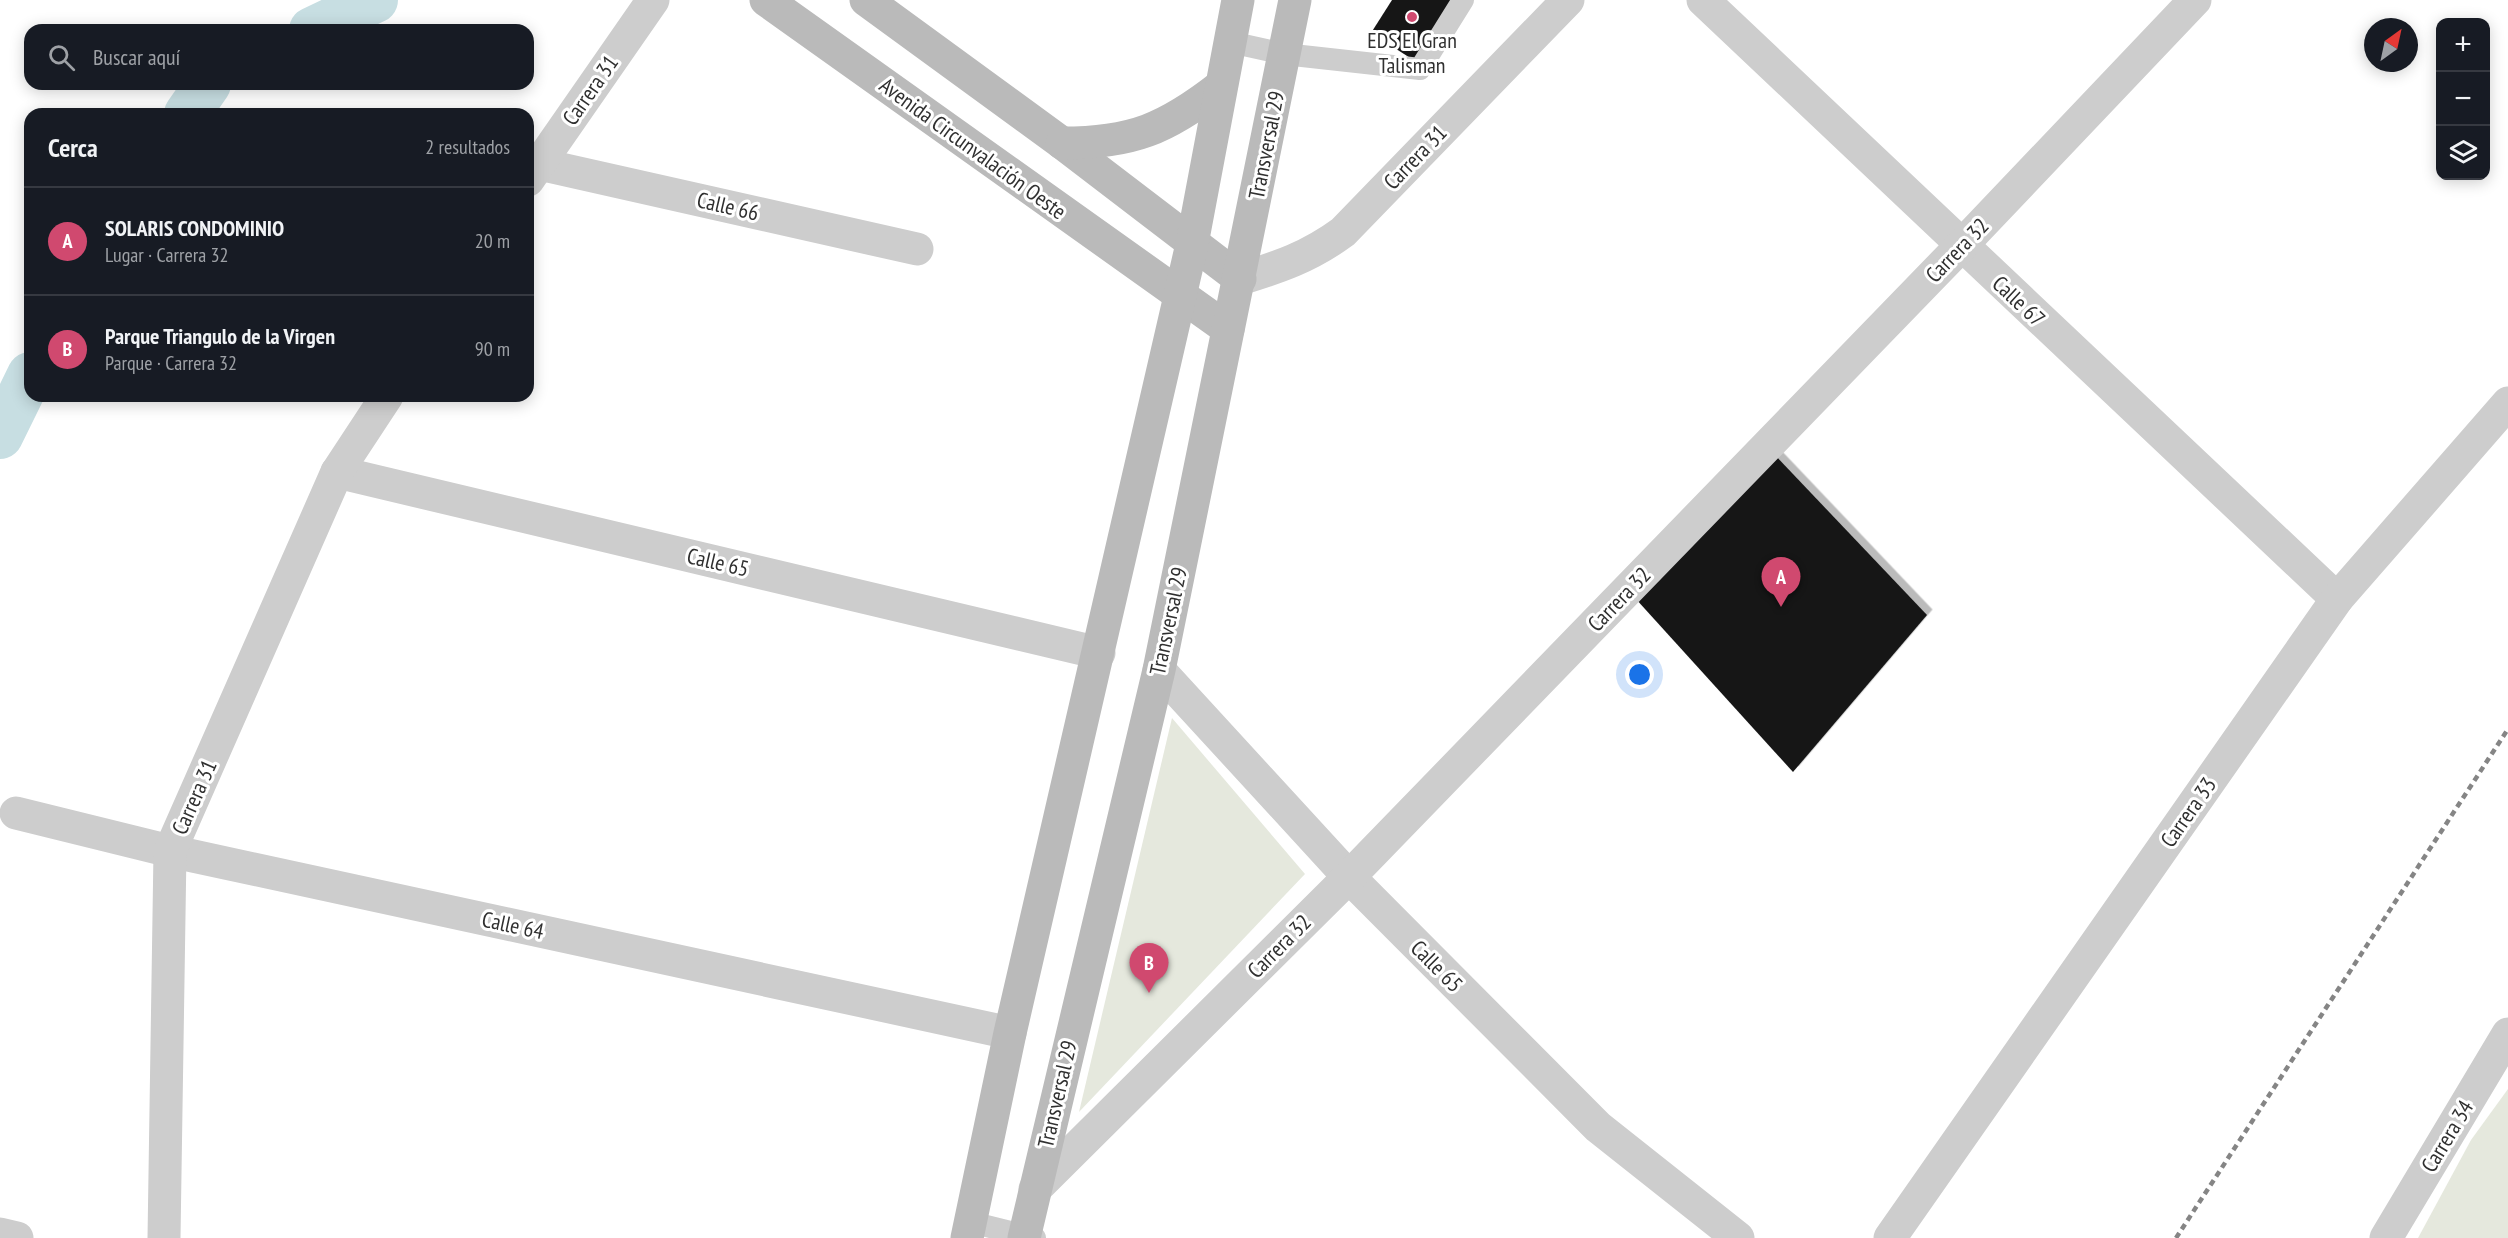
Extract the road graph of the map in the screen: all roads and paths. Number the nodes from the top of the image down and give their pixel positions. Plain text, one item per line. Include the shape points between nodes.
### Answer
1 (653, 0) edge
2 (766, 0) edge
3 (866, 0) edge
4 (1238, 0) edge
5 (1295, 0) edge
6 (1463, 0) edge
7 (1568, 0) edge
8 (1703, 0) edge
9 (2195, 0) edge
10 (1230, 42) junction
11 (1284, 54) junction
12 (1221, 86) junction
13 (1062, 143) junction
14 (534, 171) edge
15 (534, 172) edge
16 (1192, 244) junction
17 (1961, 246) junction
18 (917, 249) dead end
19 (1240, 279) junction
20 (1180, 297) junction
21 (1228, 329) junction
22 (383, 402) edge
23 (2508, 403) edge
24 (337, 472) junction
25 (2337, 599) junction
26 (1099, 653) junction
27 (1159, 670) junction
28 (16, 813) dead end
29 (170, 851) junction
30 (1349, 877) junction
31 (1010, 1033) junction
32 (2508, 1034) edge
33 (1035, 1189) junction
34 (968, 1230) edge
35 (0, 1234) edge
36 (1028, 1237) edge
37 (17, 1238) edge
38 (164, 1238) edge
39 (1738, 1238) edge
40 (1890, 1238) edge
41 (2386, 1238) edge

1 - 14 street, Carrera 31
2 - 20 main road, Avenida Circunvalación Oeste
3 - 13 main road
4 - 10 main road
5 - 11 main road, Transversal 29
6 - 11 lane via 1420,69
7 - 19 street, Carrera 31 via 1342,232 1319,249 1287,264
8 - 17 street, Calle 67
9 - 17 street, Carrera 32
10 - 11 lane
10 - 12 main road
11 - 19 main road, Transversal 29
12 - 13 main road via 1160,127 1095,143
12 - 16 main road
13 - 16 main road
15 - 18 street, Calle 66
16 - 19 main road
16 - 20 main road
17 - 25 street, Calle 67
17 - 30 street, Carrera 32
19 - 21 main road, Transversal 29
20 - 21 main road, Avenida Circunvalación Oeste
20 - 26 main road
21 - 27 main road, Transversal 29
22 - 24 street, Carrera 31
23 - 25 street, Carrera 33
24 - 26 street, Calle 65
24 - 29 street, Carrera 31
25 - 40 street, Carrera 33
26 - 31 main road
27 - 30 street, Calle 65
27 - 33 main road, Transversal 29
28 - 29 street, Calle 64
29 - 31 street, Calle 64
29 - 38 street, Carrera 31
30 - 33 street, Carrera 32
30 - 39 street, Calle 65 via 1598,1127
31 - 34 main road
32 - 41 street, Carrera 34
33 - 36 main road, Transversal 29
34 - 36 lane
35 - 37 street

